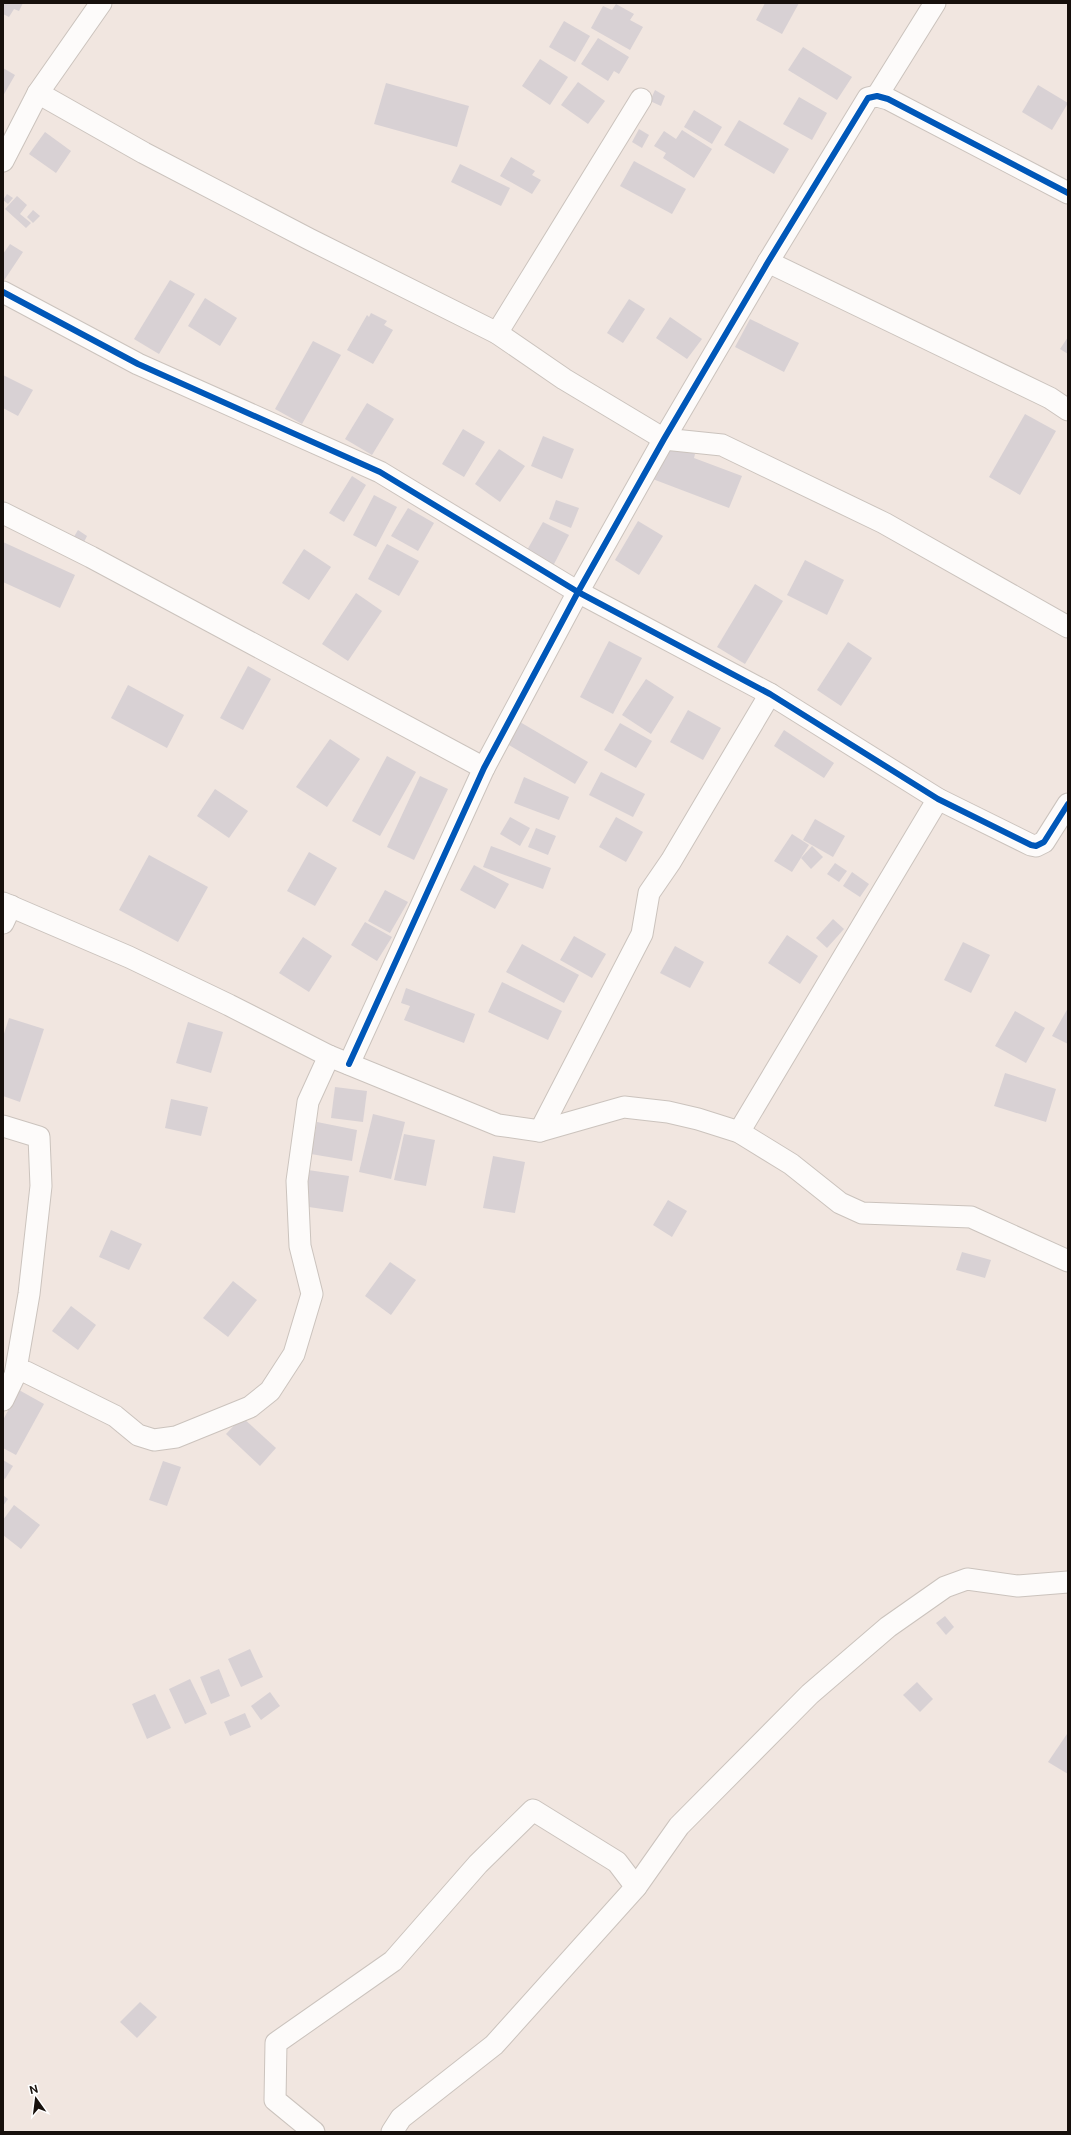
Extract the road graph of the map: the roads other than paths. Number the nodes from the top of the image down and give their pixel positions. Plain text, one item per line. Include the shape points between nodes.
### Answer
1 (101, 3) edge
2 (935, 3) edge
3 (38, 92) junction
4 (876, 96) junction
5 (641, 98) dead end
6 (3, 161) edge
7 (1068, 193) edge
8 (768, 262) junction
9 (3, 292) edge
10 (497, 333) junction
11 (1068, 410) edge
12 (664, 439) junction
13 (3, 513) edge
14 (578, 592) junction
15 (1068, 627) edge
16 (770, 694) junction
17 (484, 768) junction
18 (938, 799) junction
19 (1068, 804) edge
20 (6, 911) edge
21 (329, 1056) junction
22 (349, 1064) junction
23 (3, 1126) edge
24 (540, 1131) junction
25 (739, 1132) junction
26 (1068, 1261) edge
27 (15, 1375) junction
28 (3, 1400) edge
29 (1068, 1582) edge
30 (636, 1887) junction
31 (314, 2132) edge
32 (392, 2132) edge

1 - 3 street
2 - 4 street
3 - 6 street
3 - 10 street via 144,153
4 - 7 street via 888,99
4 - 8 street via 868,98
5 - 10 street
8 - 11 street via 1050,398
8 - 12 street
9 - 14 street via 138,364 380,472
10 - 12 street via 564,380
12 - 14 street
12 - 15 street via 722,445 884,523
13 - 17 street via 98,561
14 - 16 street
14 - 17 street
16 - 18 street
16 - 24 street via 671,861 649,893 642,934
17 - 22 street
18 - 19 street via 1036,846 1044,842
18 - 25 street
20 - 21 street via 128,957
21 - 22 street
21 - 27 street via 308,1102 297,1180 300,1246 312,1294 294,1354 270,1391 250,1407 176,1437 154,1440 138,1435 115,1416 26,1372 20,1371
22 - 24 street via 498,1125
23 - 27 street via 39,1137 41,1179 29,1294
24 - 25 street via 624,1107 668,1112
25 - 26 street via 791,1164 840,1203 862,1213 972,1217
27 - 28 street
29 - 30 street via 1018,1586 967,1579 945,1587 888,1627 810,1694 679,1826
30 - 31 street via 616,1862 533,1810 478,1864 393,1961 276,2043 275,2100
30 - 32 street via 494,2045 401,2118

